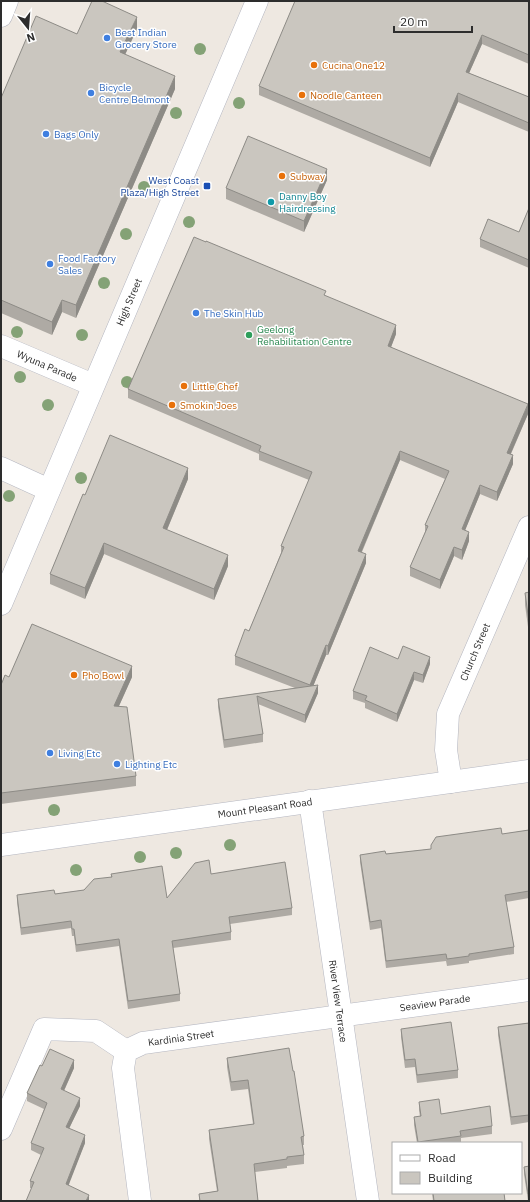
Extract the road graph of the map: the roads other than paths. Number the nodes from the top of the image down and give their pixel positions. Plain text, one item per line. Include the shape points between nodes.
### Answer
1 (8, 1) edge
2 (257, 1) edge
3 (1, 16) edge
4 (1, 346) edge
5 (93, 385) junction
6 (1, 468) edge
7 (49, 490) junction
8 (529, 527) edge
9 (1, 604) edge
10 (529, 771) edge
11 (451, 782) junction
12 (310, 801) junction
13 (1, 845) edge
14 (529, 990) edge
15 (340, 1015) junction
16 (126, 1050) junction
17 (1, 1129) edge
18 (140, 1201) edge
19 (368, 1201) edge

1 - 3 street
2 - 5 street, High Street
4 - 5 street, Wyuna Parade
5 - 7 street, High Street
6 - 7 street
7 - 9 street, High Street
8 - 11 street, Church Street via 448,714 446,750
10 - 11 street, Mount Pleasant Road
11 - 12 street, Mount Pleasant Road
12 - 13 street, Mount Pleasant Road
12 - 15 street, River View Terrace
14 - 15 street, Seaview Parade
15 - 16 street, Kardinia Street via 143,1043
15 - 19 street, River View Terrace
16 - 17 street via 96,1031 44,1029
16 - 18 street via 123,1068

